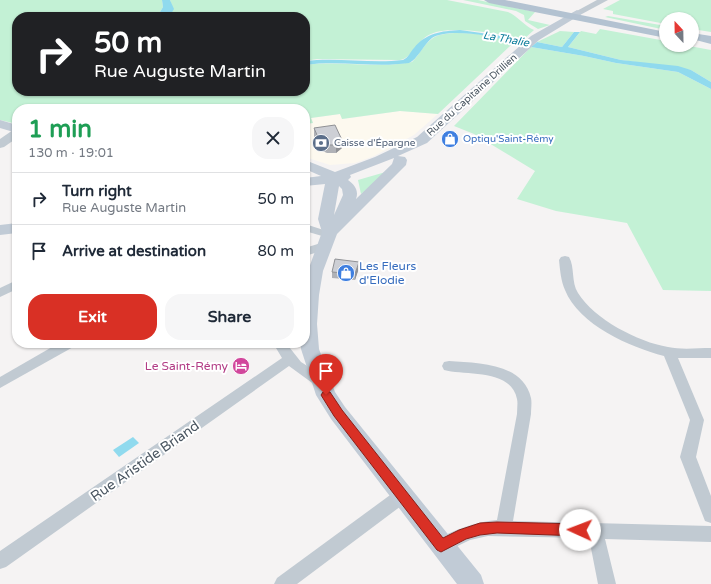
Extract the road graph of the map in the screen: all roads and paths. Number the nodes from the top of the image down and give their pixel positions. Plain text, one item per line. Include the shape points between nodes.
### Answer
1 (489, 0) edge
2 (513, 0) edge
3 (604, 0) edge
4 (574, 15) junction
5 (659, 30) edge
6 (659, 33) edge
7 (699, 37) edge
8 (711, 40) edge
9 (699, 41) edge
10 (711, 44) edge
11 (0, 124) edge
12 (12, 128) edge
13 (12, 136) edge
14 (422, 140) junction
15 (0, 145) edge
16 (400, 160) junction
17 (310, 166) edge
18 (333, 178) junction
19 (310, 181) edge
20 (12, 229) edge
21 (310, 229) edge
22 (0, 230) edge
23 (330, 235) junction
24 (310, 249) edge
25 (565, 260) dead end
26 (12, 287) edge
27 (0, 293) edge
28 (310, 295) edge
29 (61, 348) edge
30 (282, 348) edge
31 (310, 348) edge
32 (669, 352) junction
33 (711, 353) edge
34 (290, 359) junction
35 (449, 366) dead end
36 (320, 381) junction
37 (0, 383) edge
38 (403, 495) junction
39 (711, 516) edge
40 (504, 528) junction
41 (595, 530) junction
42 (711, 534) edge
43 (441, 546) junction
44 (0, 561) edge
45 (283, 584) edge
46 (472, 584) edge
47 (607, 584) edge

1 - 4 main road
2 - 4 main road
3 - 4 street, Rue du Capitaine Drillien
4 - 5 main road
4 - 6 main road
4 - 14 main road, Rue du Capitaine Drillien via 535,38
7 - 8 main road
9 - 10 main road
11 - 12 main road
13 - 15 street
14 - 16 main road via 419,146
14 - 18 main road
16 - 18 main road via 352,176
16 - 23 main road via 399,165
17 - 18 main road
18 - 19 main road
18 - 23 main road via 326,219
20 - 22 main road
21 - 23 street
23 - 24 street
23 - 28 main road via 316,265
25 - 32 street via 566,277 573,295 589,313 628,339
26 - 27 street
29 - 37 street
30 - 34 street
31 - 36 main road
32 - 33 street
32 - 39 street via 697,420 688,457
34 - 36 street via 298,368
34 - 44 street, Rue Aristide Briand
35 - 40 street via 505,374 519,386 524,396 526,405
36 - 38 main road via 338,413
38 - 43 main road
38 - 45 street
40 - 41 street
40 - 43 street via 474,530
41 - 42 street
41 - 47 street
43 - 46 main road

